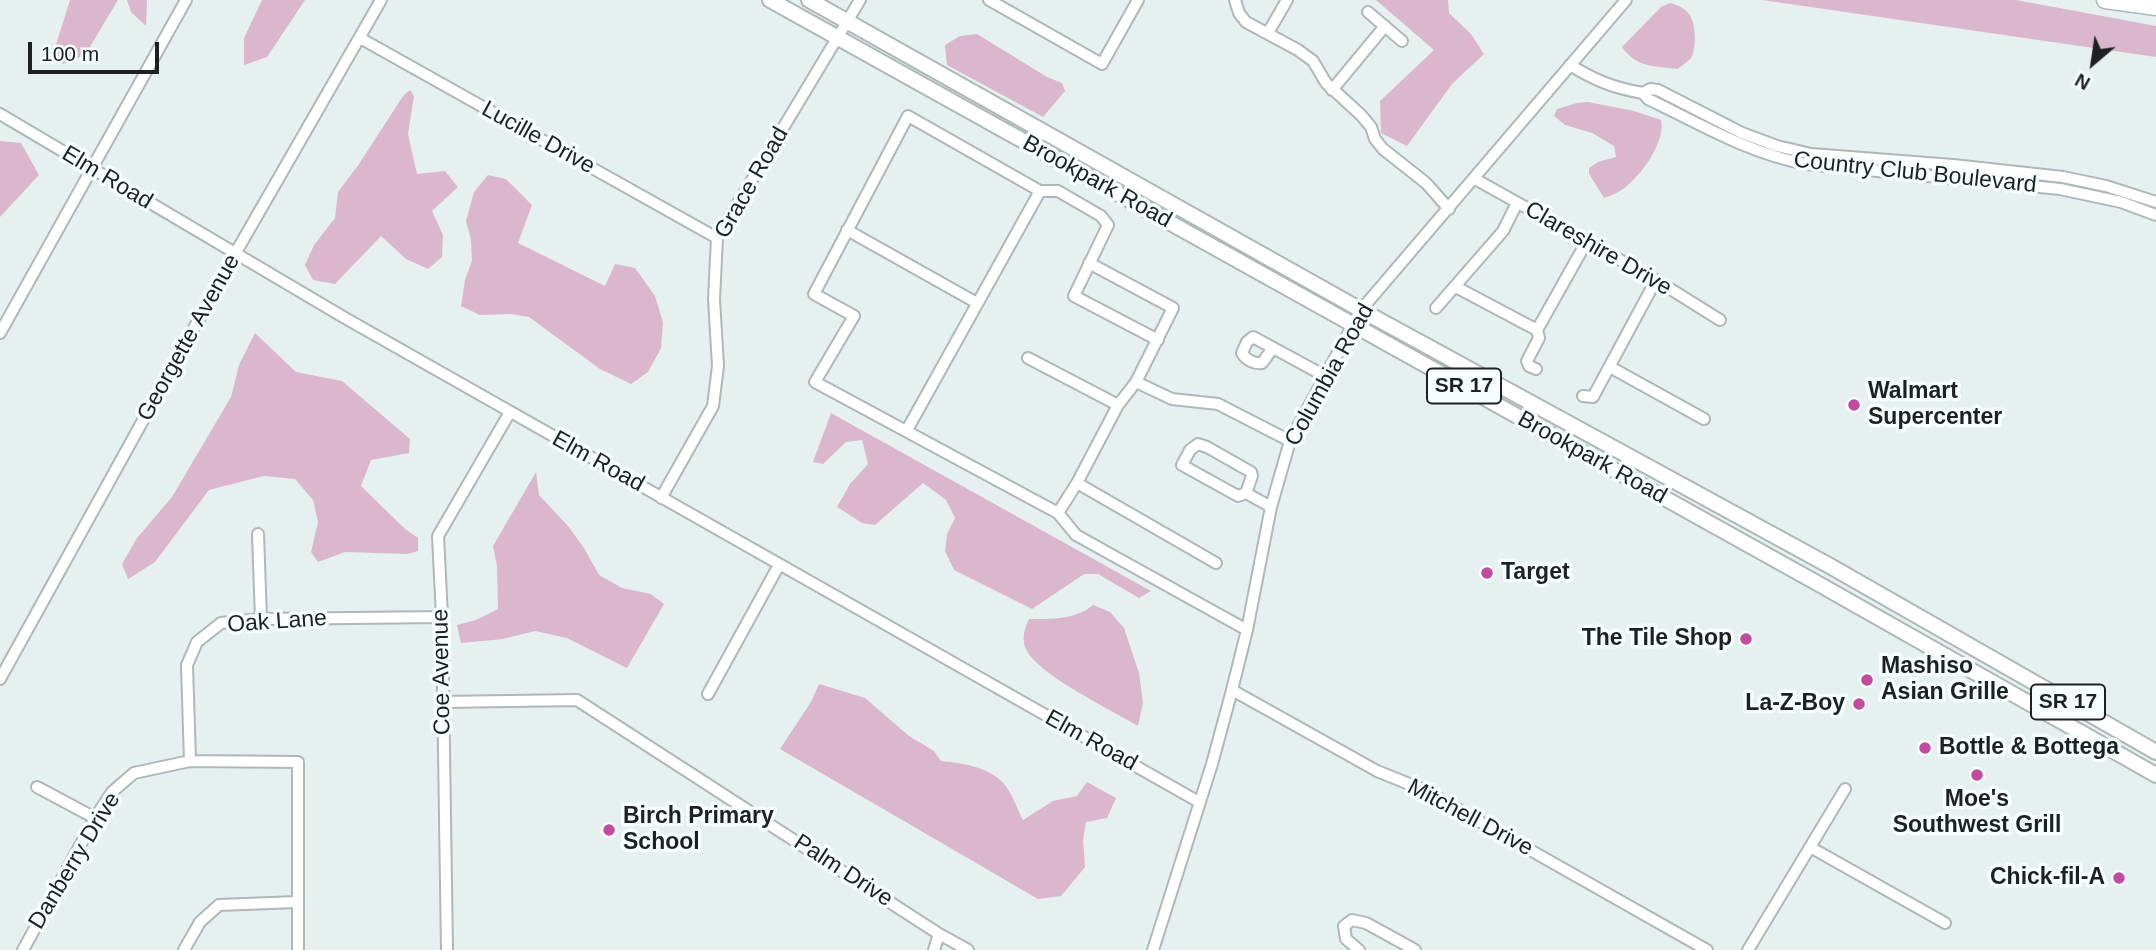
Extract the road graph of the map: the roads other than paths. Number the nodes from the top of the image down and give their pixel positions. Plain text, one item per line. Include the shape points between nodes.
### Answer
1 (186, 0) edge
2 (381, 0) edge
3 (770, 0) edge
4 (809, 0) edge
5 (860, 0) edge
6 (989, 0) edge
7 (1014, 0) edge
8 (1287, 0) edge
9 (1626, 0) edge
10 (2105, 0) edge
11 (1134, 2) edge
12 (1235, 3) edge
13 (2156, 7) edge
14 (1008, 11) junction
15 (1368, 12) dead end
16 (848, 21) junction
17 (1385, 26) junction
18 (1268, 33) junction
19 (838, 37) junction
20 (359, 38) junction
21 (1402, 41) dead end
22 (1570, 65) junction
23 (1332, 90) junction
24 (1643, 93) junction
25 (0, 114) edge
26 (92, 169) junction
27 (1475, 179) junction
28 (1040, 191) junction
29 (2156, 202) edge
30 (1517, 203) junction
31 (1449, 209) junction
32 (2156, 215) edge
33 (847, 230) junction
34 (717, 237) junction
35 (1587, 242) junction
36 (235, 254) junction
37 (1089, 263) junction
38 (1656, 280) junction
39 (1456, 287) junction
40 (977, 303) junction
41 (1436, 308) dead end
42 (1361, 310) junction
43 (1720, 320) dead end
44 (1354, 325) junction
45 (1537, 330) junction
46 (0, 333) edge
47 (1158, 340) junction
48 (1273, 348) dead end
49 (1028, 358) dead end
50 (1610, 367) junction
51 (1536, 369) dead end
52 (1325, 376) junction
53 (1136, 382) junction
54 (1583, 396) dead end
55 (1118, 405) junction
56 (510, 412) junction
57 (1704, 419) dead end
58 (907, 430) junction
59 (1290, 441) junction
60 (1077, 483) junction
61 (1246, 493) junction
62 (661, 498) junction
63 (1271, 506) junction
64 (1058, 513) junction
65 (258, 534) dead end
66 (1216, 563) dead end
67 (779, 565) junction
68 (442, 617) junction
69 (261, 619) junction
70 (1247, 630) junction
71 (0, 679) edge
72 (1232, 690) junction
73 (708, 694) dead end
74 (442, 702) junction
75 (2156, 752) edge
76 (190, 761) junction
77 (2156, 775) edge
78 (37, 787) dead end
79 (1844, 789) dead end
80 (1199, 802) junction
81 (95, 818) junction
82 (1810, 847) junction
83 (297, 902) junction
84 (1945, 923) dead end
85 (939, 934) junction
86 (1396, 940) junction
87 (23, 950) edge
88 (184, 950) edge
89 (298, 950) edge
90 (447, 950) edge
91 (934, 950) edge
92 (968, 950) edge
93 (1153, 950) edge
94 (1359, 950) edge
95 (1390, 950) edge
96 (1415, 950) edge
97 (1707, 950) edge
98 (1748, 950) edge

1 - 26 street
2 - 20 street, Georgette Avenue
3 - 19 main road, Brookpark Road / SR 17
4 - 16 main road, Brookpark Road / SR 17
5 - 16 street, Grace Road
6 - 14 street
7 - 14 street
8 - 18 street
9 - 22 street, Columbia Road
10 - 13 highway
11 - 14 street via 1102,64
12 - 18 street via 1246,22
15 - 17 street
16 - 19 street, Grace Road
16 - 42 main road, Brookpark Road / SR 17
17 - 21 street
17 - 23 street
18 - 23 street via 1313,61
19 - 34 street, Grace Road
19 - 44 main road, Brookpark Road / SR 17
20 - 34 street, Lucille Drive
20 - 36 street, Georgette Avenue
22 - 24 street, Country Club Boulevard via 1596,81
22 - 27 street, Columbia Road
23 - 31 street via 1361,115 1383,149 1426,183
24 - 29 street, Country Club Boulevard via 1650,89 1667,93 1742,133 1811,155 2063,177
24 - 32 street, Country Club Boulevard via 1724,138 1779,159 2060,188
25 - 26 street, Elm Road
26 - 36 street, Elm Road
26 - 46 street
27 - 30 street, Clareshire Drive
27 - 31 street, Columbia Road
28 - 33 street via 908,116
28 - 37 street via 1058,191 1101,216 1108,225
28 - 40 street
30 - 35 street, Clareshire Drive
30 - 39 street via 1503,231
31 - 42 street, Columbia Road
33 - 40 street
33 - 58 street via 814,294 854,316 815,382
34 - 62 street, Grace Road via 718,366 713,406
35 - 38 street, Clareshire Drive
35 - 45 street
36 - 56 street, Elm Road
36 - 71 street, Georgette Avenue
37 - 47 street via 1173,308
37 - 47 street via 1074,296
38 - 43 street, Clareshire Drive
38 - 50 street
39 - 41 street
39 - 45 street
40 - 58 street
42 - 44 street, Columbia Road
42 - 75 main road, Brookpark Road / SR 17 via 1830,566
44 - 52 street, Columbia Road
44 - 77 main road, Brookpark Road / SR 17
45 - 51 street via 1539,338 1527,361
47 - 53 street
48 - 52 street
49 - 55 street
50 - 54 street via 1593,397
50 - 57 street
52 - 59 street, Columbia Road
53 - 55 street
53 - 59 street via 1172,400 1218,404
55 - 60 street
56 - 62 street, Elm Road
56 - 68 street, Coe Avenue via 439,536
58 - 64 street
59 - 63 street, Columbia Road
60 - 64 street
60 - 66 street
61 - 61 street via 1238,496 1182,465 1190,450 1198,444 1251,471
61 - 63 street
62 - 67 street, Elm Road
63 - 70 street, Columbia Road
64 - 70 street via 1076,535
65 - 69 street
67 - 73 street
67 - 80 street, Elm Road
68 - 69 street, Oak Lane
68 - 74 street, Coe Avenue
69 - 76 street, Oak Lane via 221,623 197,642 187,666
70 - 72 street, Columbia Road
72 - 80 street, Columbia Road
72 - 97 street, Mitchell Drive via 1377,771 1424,790
74 - 85 street, Palm Drive via 577,700
74 - 90 street, Coe Avenue
76 - 81 street, Danberry Drive via 134,773 112,792
76 - 83 street, Danberry Drive via 298,762
78 - 81 street
79 - 82 street
80 - 93 street, Columbia Road
81 - 87 street, Danberry Drive
82 - 84 street
82 - 98 street
83 - 88 street via 219,905 200,922
83 - 89 street
85 - 91 street
85 - 92 street, Palm Drive
86 - 94 street via 1353,920 1344,926 1346,939
86 - 95 street
86 - 96 street

